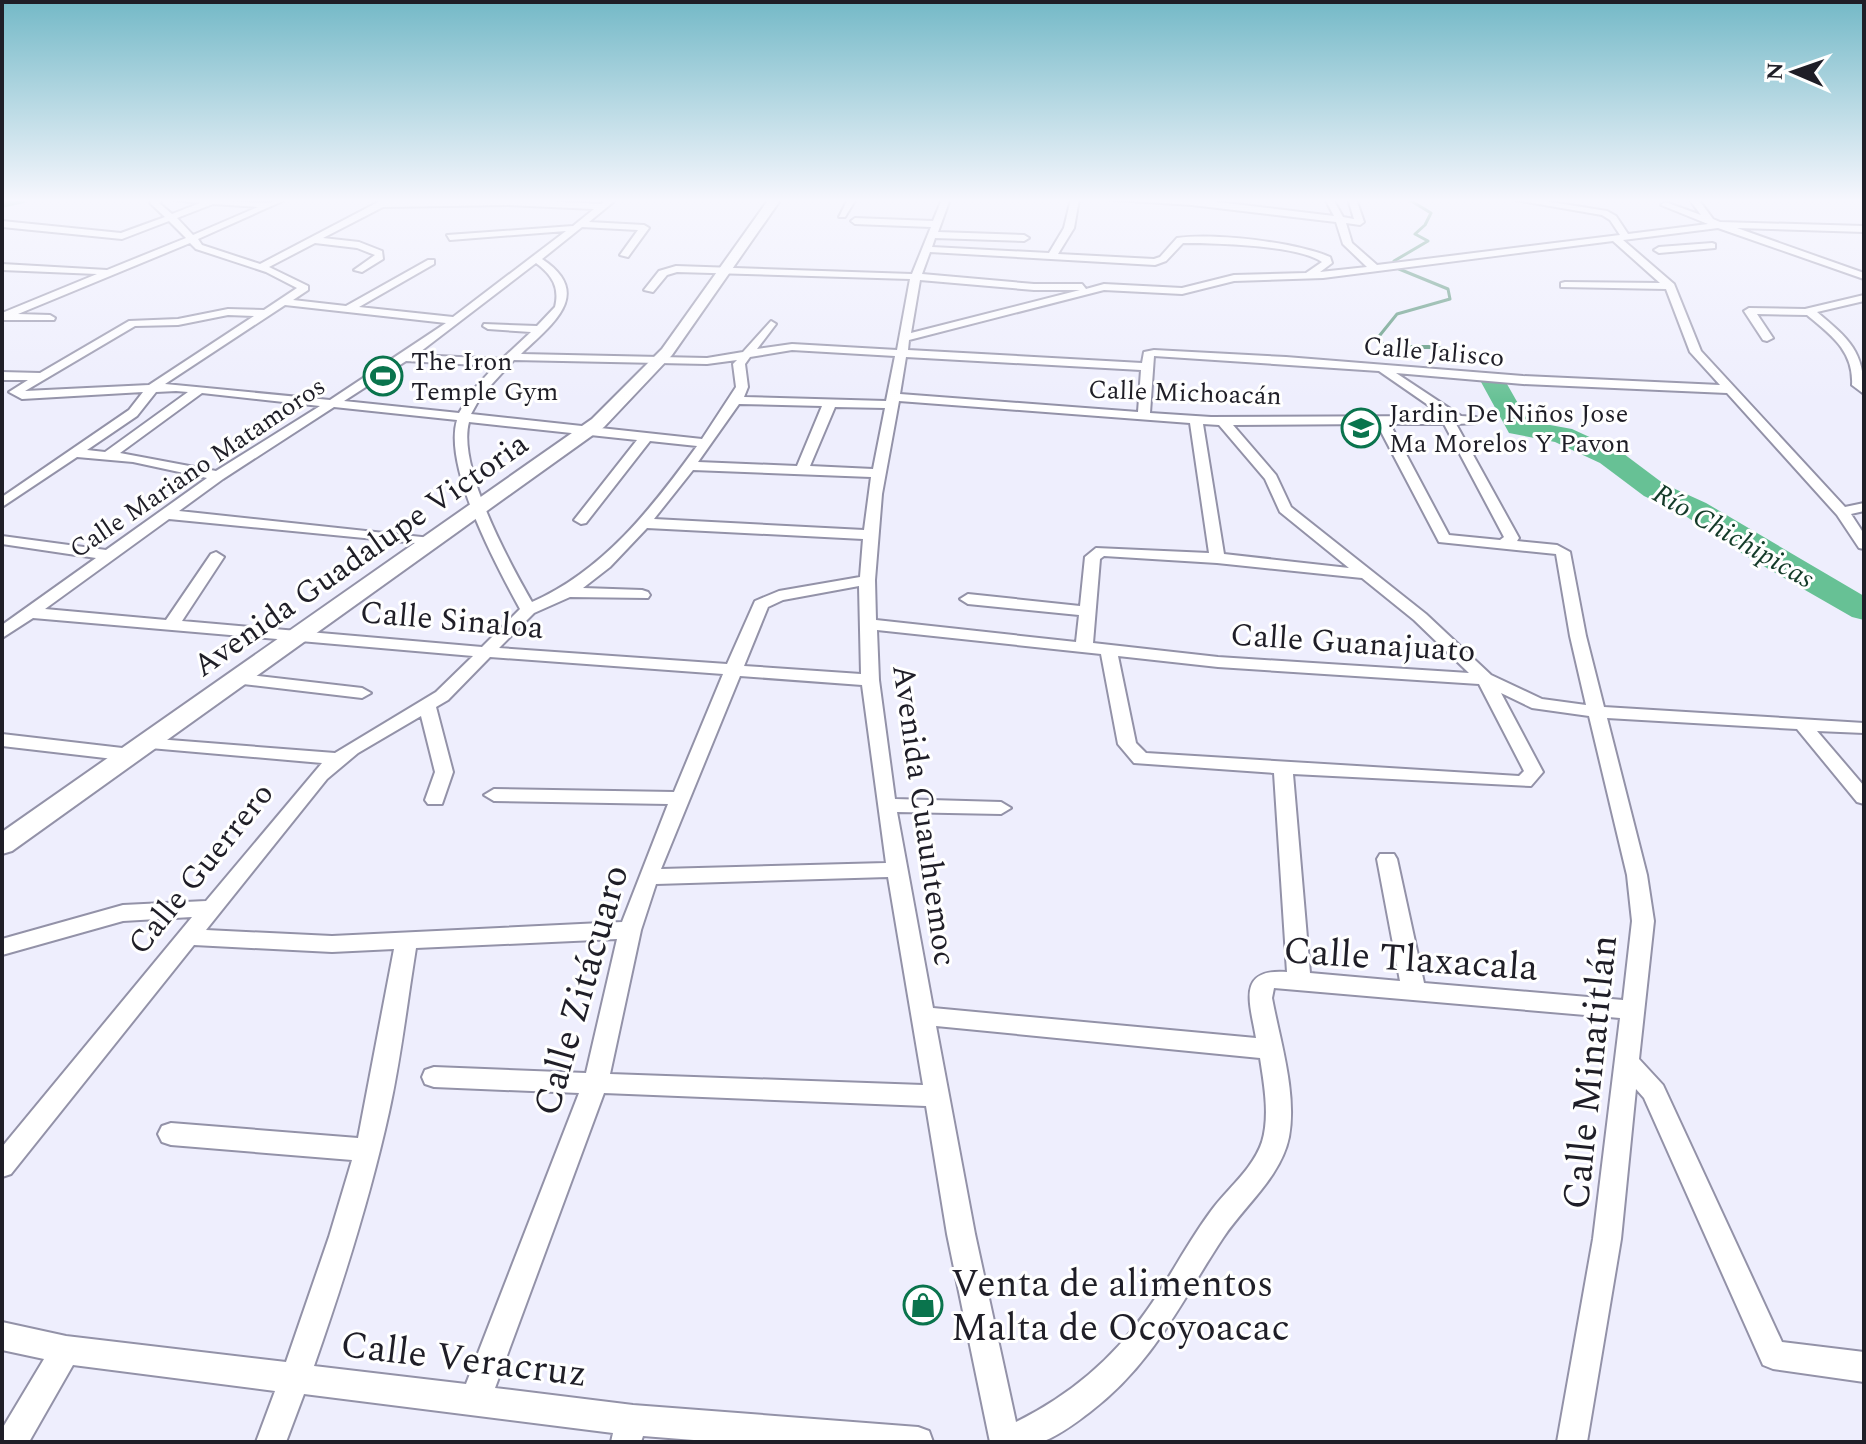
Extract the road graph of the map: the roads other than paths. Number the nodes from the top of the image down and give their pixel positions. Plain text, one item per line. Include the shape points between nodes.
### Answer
1 (125, 266) edge
2 (365, 266) edge
3 (423, 266) edge
4 (523, 266) edge
5 (544, 266) edge
6 (728, 266) edge
7 (919, 266) edge
8 (1322, 266) edge
9 (1387, 266) edge
10 (1650, 266) edge
11 (1837, 266) edge
12 (2, 267) edge
13 (261, 267) edge
14 (1374, 268) joint
15 (359, 270) dead end
16 (725, 271) junction
17 (111, 272) junction
18 (916, 276) junction
19 (1308, 276) junction
20 (1864, 276) edge
21 (1565, 285) dead end
22 (1670, 286) junction
23 (1104, 287) junction
24 (649, 290) dead end
25 (1864, 298) edge
26 (285, 302) junction
27 (348, 309) junction
28 (1809, 311) junction
29 (268, 313) junction
30 (2, 317) edge
31 (50, 318) dead end
32 (456, 321) junction
33 (771, 324) dead end
34 (488, 326) dead end
35 (541, 329) junction
36 (1767, 338) dead end
37 (905, 345) junction
38 (744, 354) junction
39 (406, 358) junction
40 (509, 360) junction
41 (659, 361) junction
42 (1145, 367) junction
43 (1381, 368) junction
44 (2, 376) edge
45 (43, 376) junction
46 (154, 386) junction
47 (200, 389) junction
48 (1729, 389) junction
49 (1864, 390) edge
50 (736, 400) junction
51 (776, 401) junction
52 (895, 401) junction
53 (830, 403) junction
54 (331, 404) junction
55 (1144, 415) junction
56 (768, 416) dead end
57 (463, 417) junction
58 (1196, 419) junction
59 (1381, 419) junction
60 (1453, 420) junction
61 (1472, 420) dead end
62 (1223, 421) junction
63 (590, 430) junction
64 (647, 436) junction
65 (707, 443) junction
66 (73, 453) junction
67 (109, 455) junction
68 (689, 466) junction
69 (802, 470) junction
70 (880, 473) junction
71 (218, 476) junction
72 (2, 503) edge
73 (1864, 507) edge
74 (479, 508) junction
75 (1842, 512) junction
76 (165, 514) junction
77 (581, 520) dead end
78 (643, 523) junction
79 (870, 535) junction
80 (2, 540) edge
81 (431, 542) junction
82 (1506, 542) junction
83 (1864, 545) edge
84 (109, 555) junction
85 (216, 557) dead end
86 (1217, 558) junction
87 (1364, 574) junction
88 (867, 580) junction
89 (568, 592) junction
90 (642, 595) dead end
91 (968, 599) dead end
92 (528, 610) junction
93 (1087, 611) junction
94 (31, 613) junction
95 (868, 624) junction
96 (171, 625) junction
97 (2, 633) edge
98 (299, 636) junction
99 (1084, 646) junction
100 (1108, 649) junction
101 (486, 652) junction
102 (734, 670) junction
103 (240, 679) junction
104 (1485, 679) junction
105 (870, 680) junction
106 (362, 693) dead end
107 (427, 706) junction
108 (1598, 712) junction
109 (1802, 724) junction
110 (1864, 728) edge
111 (2, 740) edge
112 (141, 748) junction
113 (337, 759) junction
114 (1283, 769) junction
115 (494, 795) dead end
116 (679, 798) junction
117 (1864, 798) edge
118 (435, 800) dead end
119 (886, 805) junction
120 (1001, 808) dead end
121 (2, 845) edge
122 (1387, 859) dead end
123 (897, 870) junction
124 (648, 877) junction
125 (212, 908) junction
126 (630, 930) junction
127 (188, 937) junction
128 (406, 942) junction
129 (2, 947) edge
130 (1299, 981) junction
131 (1414, 992) junction
132 (1631, 1010) junction
133 (923, 1016) junction
134 (1269, 1049) junction
135 (1625, 1060) junction
136 (434, 1077) dead end
137 (596, 1081) junction
138 (938, 1096) junction
139 (171, 1134) dead end
140 (367, 1150) junction
141 (2, 1166) edge
142 (2, 1336) edge
143 (66, 1350) junction
144 (1864, 1367) edge
145 (296, 1376) junction
146 (476, 1398) junction
147 (629, 1431) edge
148 (732, 1436) edge
149 (12, 1442) edge
150 (271, 1442) edge
151 (918, 1442) edge
152 (1006, 1442) edge
153 (1572, 1442) edge

1 - 17 street
2 - 15 street
3 - 27 street
4 - 32 street, Calle Mariano Matamoros
5 - 35 street via 556,275 563,299
6 - 16 main road, Avenida Guadalupe Victoria
7 - 18 street, Avenida Cuauhtemoc
8 - 19 street
9 - 14 street
10 - 22 street
11 - 20 street
12 - 17 street
13 - 26 street via 303,286
14 - 19 street
16 - 18 street
16 - 24 street via 671,270
16 - 41 main road, Avenida Guadalupe Victoria
17 - 30 street
18 - 23 street via 1034,287
18 - 37 street, Avenida Cuauhtemoc
19 - 23 street via 1234,278 1182,291
21 - 22 street
22 - 48 street via 1696,352
23 - 37 street
25 - 28 street
26 - 27 street
26 - 29 street
27 - 32 street
28 - 36 street via 1748,312
28 - 49 street via 1855,355 1858,385
29 - 45 street via 228,312 127,325
29 - 46 street
30 - 31 street
32 - 39 street, Calle Mariano Matamoros
33 - 38 street
34 - 35 street
35 - 40 street
37 - 38 street, Calle Jalisco via 792,347
37 - 42 street, Calle Jalisco
37 - 52 street, Avenida Cuauhtemoc
38 - 41 street, Calle Jalisco
38 - 50 street
39 - 40 street, Calle Jalisco
39 - 54 street, Calle Mariano Matamoros
40 - 41 street, Calle Jalisco
40 - 57 street
41 - 63 main road, Avenida Guadalupe Victoria
42 - 43 street, Calle Jalisco via 1148,354 1160,353
42 - 55 street
43 - 48 street, Calle Jalisco
43 - 60 street
44 - 45 street
45 - 46 street via 15,392
46 - 47 street
46 - 66 street via 133,413
47 - 54 street
47 - 67 street
48 - 75 street
50 - 51 street, Calle Michoacán
50 - 65 street
51 - 53 street, Calle Michoacán
51 - 56 street
52 - 53 street, Calle Michoacán
52 - 55 street, Calle Michoacán
52 - 70 street, Avenida Cuauhtemoc
53 - 69 street
54 - 57 street
54 - 71 street, Calle Mariano Matamoros
55 - 58 street, Calle Michoacán
57 - 63 street
57 - 74 street via 466,466
58 - 62 street, Calle Michoacán
58 - 86 street
59 - 60 street, Calle Michoacán
59 - 62 street, Calle Michoacán
59 - 82 street via 1444,539
60 - 61 street, Calle Michoacán
60 - 82 street via 1512,538
62 - 87 street via 1271,478 1285,509
63 - 64 street
63 - 74 main road, Avenida Guadalupe Victoria
64 - 65 street
64 - 77 street
65 - 68 street
66 - 67 street
66 - 72 street
67 - 71 street
68 - 69 street
68 - 78 street
69 - 70 street
70 - 79 street, Avenida Cuauhtemoc
71 - 76 street, Calle Mariano Matamoros
73 - 75 street
74 - 81 main road, Avenida Guadalupe Victoria
74 - 92 street
75 - 83 street
76 - 81 street
76 - 84 street, Calle Mariano Matamoros
78 - 79 street
78 - 89 street via 605,564
79 - 88 street, Avenida Cuauhtemoc
80 - 84 street
81 - 98 main road, Avenida Guadalupe Victoria
82 - 108 street, Calle Minatitlán via 1563,552
84 - 94 street, Calle Mariano Matamoros
85 - 96 street
86 - 87 street
86 - 93 street via 1097,553
87 - 104 street via 1420,617
88 - 95 street, Avenida Cuauhtemoc
88 - 102 street, Calle Zitácuaro via 761,604
89 - 90 street
89 - 92 street
91 - 93 street
92 - 101 street, Calle Guerrero
93 - 99 street
94 - 96 street, Calle Sinaloa
94 - 97 street, Calle Mariano Matamoros
95 - 99 street, Calle Guanajuato
95 - 105 street, Avenida Cuauhtemoc
96 - 98 street, Calle Sinaloa
98 - 101 street, Calle Sinaloa
98 - 103 main road, Avenida Guadalupe Victoria
99 - 100 street, Calle Guanajuato
100 - 104 street, Calle Guanajuato via 1244,665
100 - 114 street via 1132,753 1153,761
101 - 102 street, Calle Sinaloa
101 - 107 street, Calle Guerrero
102 - 105 street, Calle Sinaloa
102 - 116 street, Calle Zitácuaro
103 - 106 street
103 - 112 main road, Avenida Guadalupe Victoria
104 - 108 street, Calle Guanajuato via 1538,704
104 - 114 street via 1534,772 1524,782
105 - 119 street, Avenida Cuauhtemoc
107 - 113 street, Calle Guerrero
107 - 118 street via 444,772
108 - 109 street, Calle Guanajuato
108 - 132 street, Calle Minatitlán via 1643,921
109 - 110 street, Calle Guanajuato
109 - 117 street
111 - 112 street
112 - 113 street
112 - 121 main road, Avenida Guadalupe Victoria
113 - 125 street, Calle Guerrero
114 - 130 street
115 - 116 street
116 - 124 street, Calle Zitácuaro
119 - 120 street
119 - 123 street, Avenida Cuauhtemoc
122 - 131 street
123 - 124 street
123 - 133 street, Avenida Cuauhtemoc
124 - 126 street, Calle Zitácuaro
125 - 127 street, Calle Guerrero
125 - 129 street via 123,913
126 - 128 street
126 - 137 street, Calle Zitácuaro
127 - 128 street
127 - 141 street, Calle Guerrero
128 - 140 street
130 - 131 street, Calle Tlaxacala
130 - 134 street, Calle Tlaxacala via 1269,979 1260,989
131 - 132 street, Calle Tlaxacala
132 - 135 street, Calle Minatitlán
133 - 134 street
133 - 138 street, Avenida Cuauhtemoc
134 - 152 street via 1278,1118 1271,1154 1122,1366 1059,1415
135 - 144 street via 1654,1092 1773,1355
135 - 153 street, Calle Minatitlán via 1607,1239
136 - 137 street
137 - 138 street
137 - 146 street, Calle Zitácuaro
138 - 152 street, Avenida Cuauhtemoc via 961,1234
139 - 140 street
140 - 145 street
142 - 143 street, Calle Veracruz
143 - 145 street, Calle Veracruz
143 - 149 street
145 - 146 street, Calle Veracruz
145 - 150 street
146 - 147 street, Calle Veracruz
147 - 148 street, Calle Veracruz
148 - 151 street, Calle Veracruz

